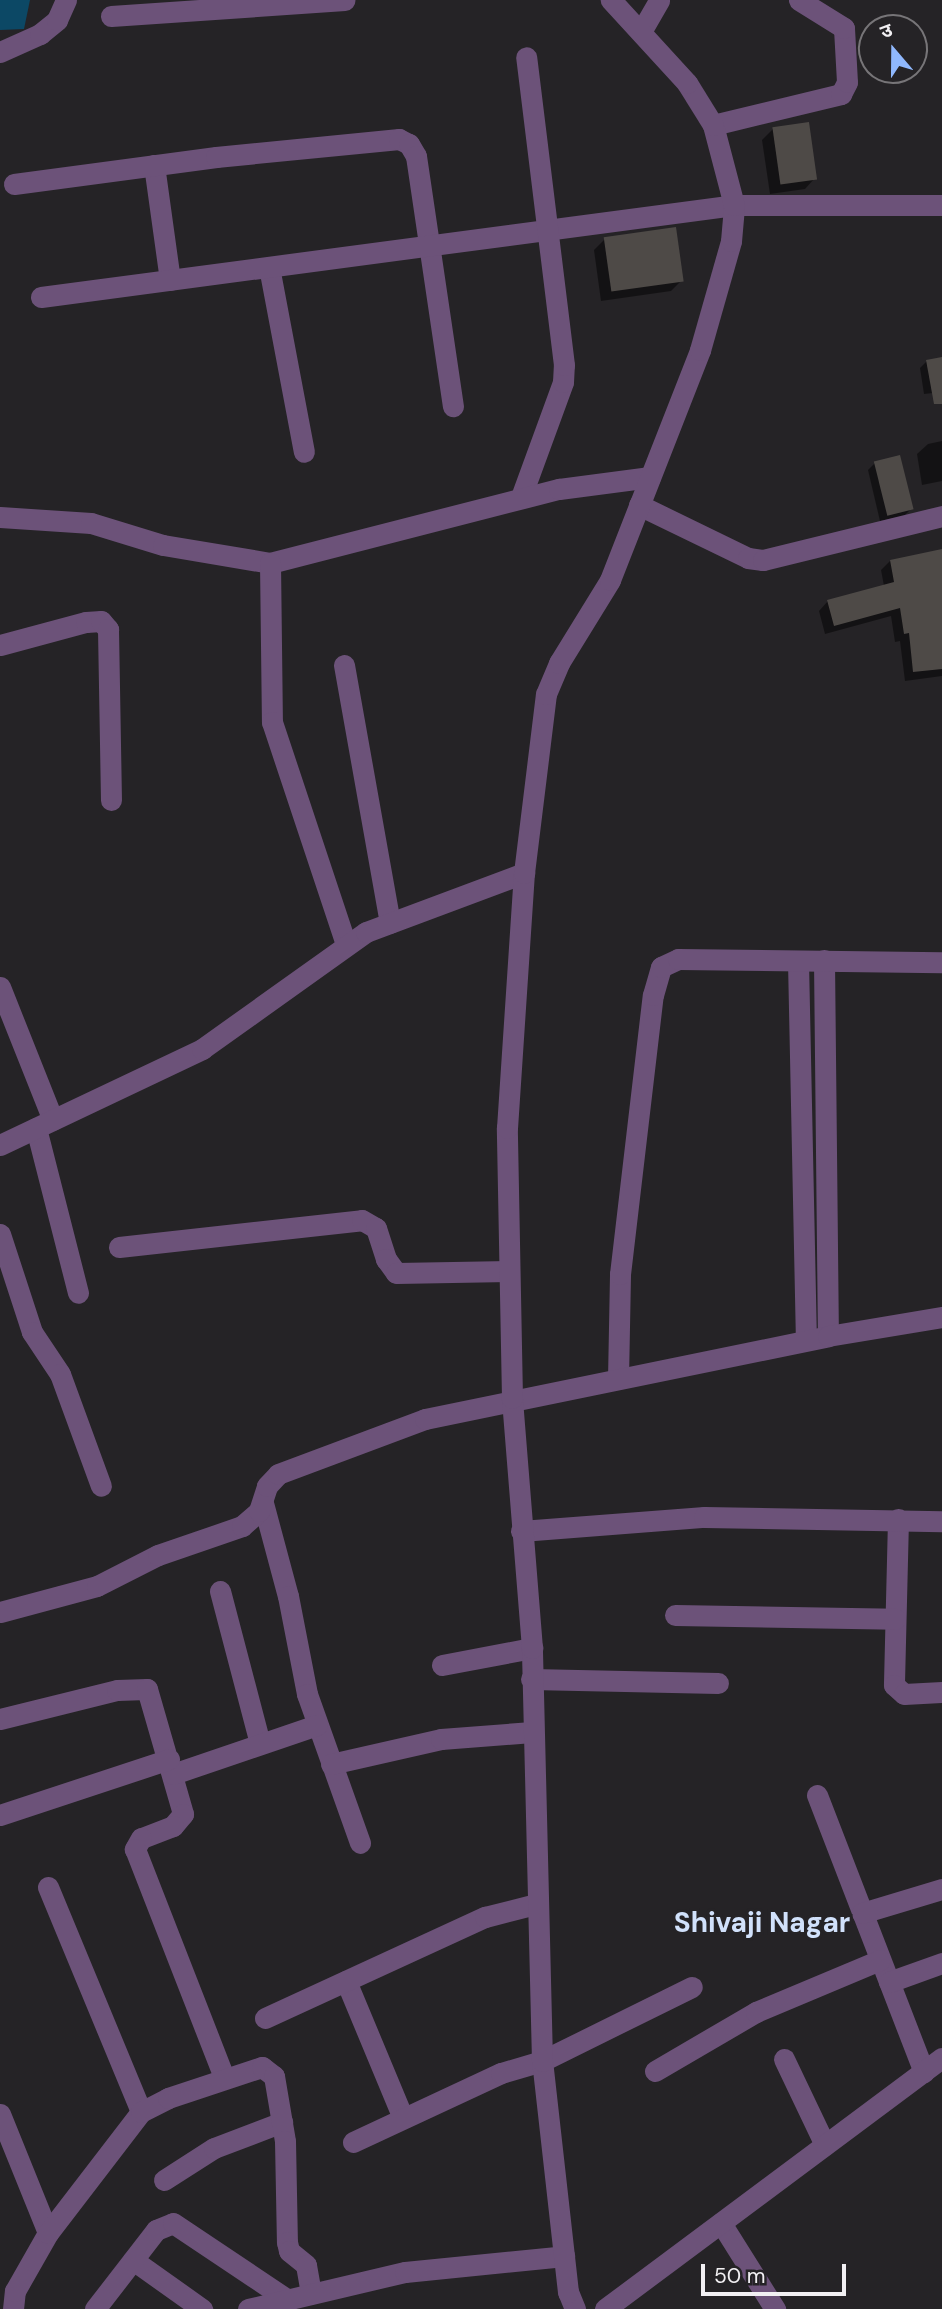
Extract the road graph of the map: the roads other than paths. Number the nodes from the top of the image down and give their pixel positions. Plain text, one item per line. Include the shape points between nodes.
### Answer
1 (66, 0) edge
2 (344, 0) edge
3 (611, 0) edge
4 (659, 0) edge
5 (799, 0) edge
6 (176, 6) edge
7 (111, 16) dead end
8 (642, 30) junction
9 (0, 52) edge
10 (526, 57) dead end
11 (713, 125) junction
12 (154, 165) junction
13 (14, 184) dead end
14 (734, 205) junction
15 (942, 205) edge
16 (550, 229) junction
17 (429, 245) junction
18 (269, 267) junction
19 (170, 280) junction
20 (41, 297) dead end
21 (453, 406) dead end
22 (304, 452) dead end
23 (650, 477) junction
24 (521, 497) junction
25 (639, 505) junction
26 (942, 516) edge
27 (0, 517) edge
28 (270, 563) junction
29 (0, 645) edge
30 (344, 665) dead end
31 (111, 800) dead end
32 (524, 873) junction
33 (390, 923) junction
34 (346, 944) junction
35 (824, 960) junction
36 (798, 961) junction
37 (942, 962) edge
38 (0, 987) edge
39 (826, 1111) junction
40 (801, 1112) junction
41 (45, 1124) junction
42 (0, 1145) edge
43 (0, 1234) edge
44 (119, 1247) dead end
45 (509, 1271) junction
46 (78, 1293) dead end
47 (942, 1317) edge
48 (828, 1336) junction
49 (806, 1340) junction
50 (618, 1379) junction
51 (512, 1398) junction
52 (101, 1486) dead end
53 (263, 1503) junction
54 (898, 1519) junction
55 (942, 1521) edge
56 (521, 1531) junction
57 (220, 1591) dead end
58 (0, 1612) edge
59 (675, 1615) dead end
60 (895, 1619) junction
61 (532, 1648) junction
62 (442, 1665) dead end
63 (531, 1679) junction
64 (718, 1683) dead end
65 (942, 1692) edge
66 (0, 1719) edge
67 (317, 1725) junction
68 (532, 1732) junction
69 (260, 1744) junction
70 (331, 1764) junction
71 (171, 1767) junction
72 (817, 1795) dead end
73 (0, 1815) edge
74 (360, 1843) dead end
75 (48, 1887) dead end
76 (942, 1889) edge
77 (536, 1904) junction
78 (862, 1913) junction
79 (880, 1960) junction
80 (942, 1963) edge
81 (346, 1980) junction
82 (889, 1982) junction
83 (692, 1987) dead end
84 (265, 2018) dead end
85 (942, 2058) edge
86 (784, 2059) dead end
87 (542, 2061) junction
88 (655, 2071) dead end
89 (924, 2072) junction
90 (224, 2077) junction
91 (141, 2112) junction
92 (0, 2114) edge
93 (403, 2118) junction
94 (282, 2122) junction
95 (353, 2142) dead end
96 (825, 2145) junction
97 (164, 2180) dead end
98 (721, 2223) junction
99 (48, 2233) junction
100 (564, 2256) junction
101 (133, 2260) junction
102 (311, 2294) junction
103 (288, 2300) junction
104 (13, 2309) edge
105 (95, 2309) edge
106 (202, 2309) edge
107 (248, 2309) edge
108 (575, 2309) edge
109 (605, 2309) edge
110 (775, 2309) edge

1 - 9 street via 57,20 40,34
2 - 6 street
3 - 8 street
4 - 8 street
5 - 11 street via 844,28 847,82 841,94
6 - 7 street
8 - 11 street via 687,83
10 - 16 street
11 - 14 street
12 - 13 street
12 - 17 street via 399,139 409,144 416,156
12 - 19 street
14 - 15 street
14 - 16 street
14 - 23 street via 731,241 700,350
16 - 17 street
16 - 24 street via 563,337 563,382
17 - 18 street
17 - 21 street
18 - 19 street
18 - 22 street
19 - 20 street
23 - 24 street
23 - 25 street
24 - 28 street
25 - 26 street via 748,558 763,560
25 - 32 street via 601,598 559,663 546,694
27 - 28 street via 91,523 163,545
28 - 34 street via 272,722
29 - 31 street via 86,622 101,621 108,629
30 - 33 street
32 - 33 street
32 - 45 street via 507,1128
33 - 34 street
34 - 41 street via 202,1049
35 - 36 street
35 - 37 street
35 - 39 street
36 - 40 street
36 - 50 street via 678,959 661,967 655,978 620,1274
38 - 41 street
39 - 40 street
39 - 48 street
40 - 49 street
41 - 42 street
41 - 46 street
43 - 52 street via 32,1332 60,1374
44 - 45 street via 362,1220 376,1228 396,1273
45 - 51 street
47 - 48 street
48 - 49 street
49 - 50 street
50 - 51 street
51 - 53 street via 425,1419 293,1467 271,1480
51 - 56 street
53 - 58 street via 242,1526 158,1555 97,1586
53 - 67 street
54 - 55 street
54 - 56 street via 704,1517
54 - 60 street
56 - 61 street
57 - 69 street
59 - 60 street
60 - 65 street via 893,1677 897,1691
61 - 62 street
61 - 63 street
63 - 64 street
63 - 68 street
66 - 71 street via 117,1690 146,1689
67 - 69 street
67 - 70 street
68 - 70 street via 419,1742
68 - 77 street
69 - 71 street
70 - 74 street
71 - 73 street
71 - 90 street via 183,1814 173,1826 141,1838 135,1849
72 - 78 street
75 - 91 street
76 - 78 street
77 - 81 street via 485,1917
77 - 87 street
78 - 79 street
79 - 82 street
79 - 88 street via 756,2012
80 - 82 street
81 - 84 street
81 - 93 street
82 - 89 street
83 - 87 street
85 - 89 street
86 - 96 street
87 - 93 street via 501,2073
87 - 100 street
89 - 96 street
90 - 91 street
90 - 94 street via 253,2068 269,2070
91 - 99 street
92 - 99 street
93 - 95 street
94 - 97 street via 214,2148
94 - 102 street via 287,2242 289,2252 306,2265
96 - 98 street
98 - 109 street
98 - 110 street
99 - 104 street via 15,2291
100 - 102 street via 432,2268
100 - 108 street
101 - 103 street via 156,2230 181,2225
101 - 105 street
101 - 106 street
102 - 103 street
103 - 107 street

